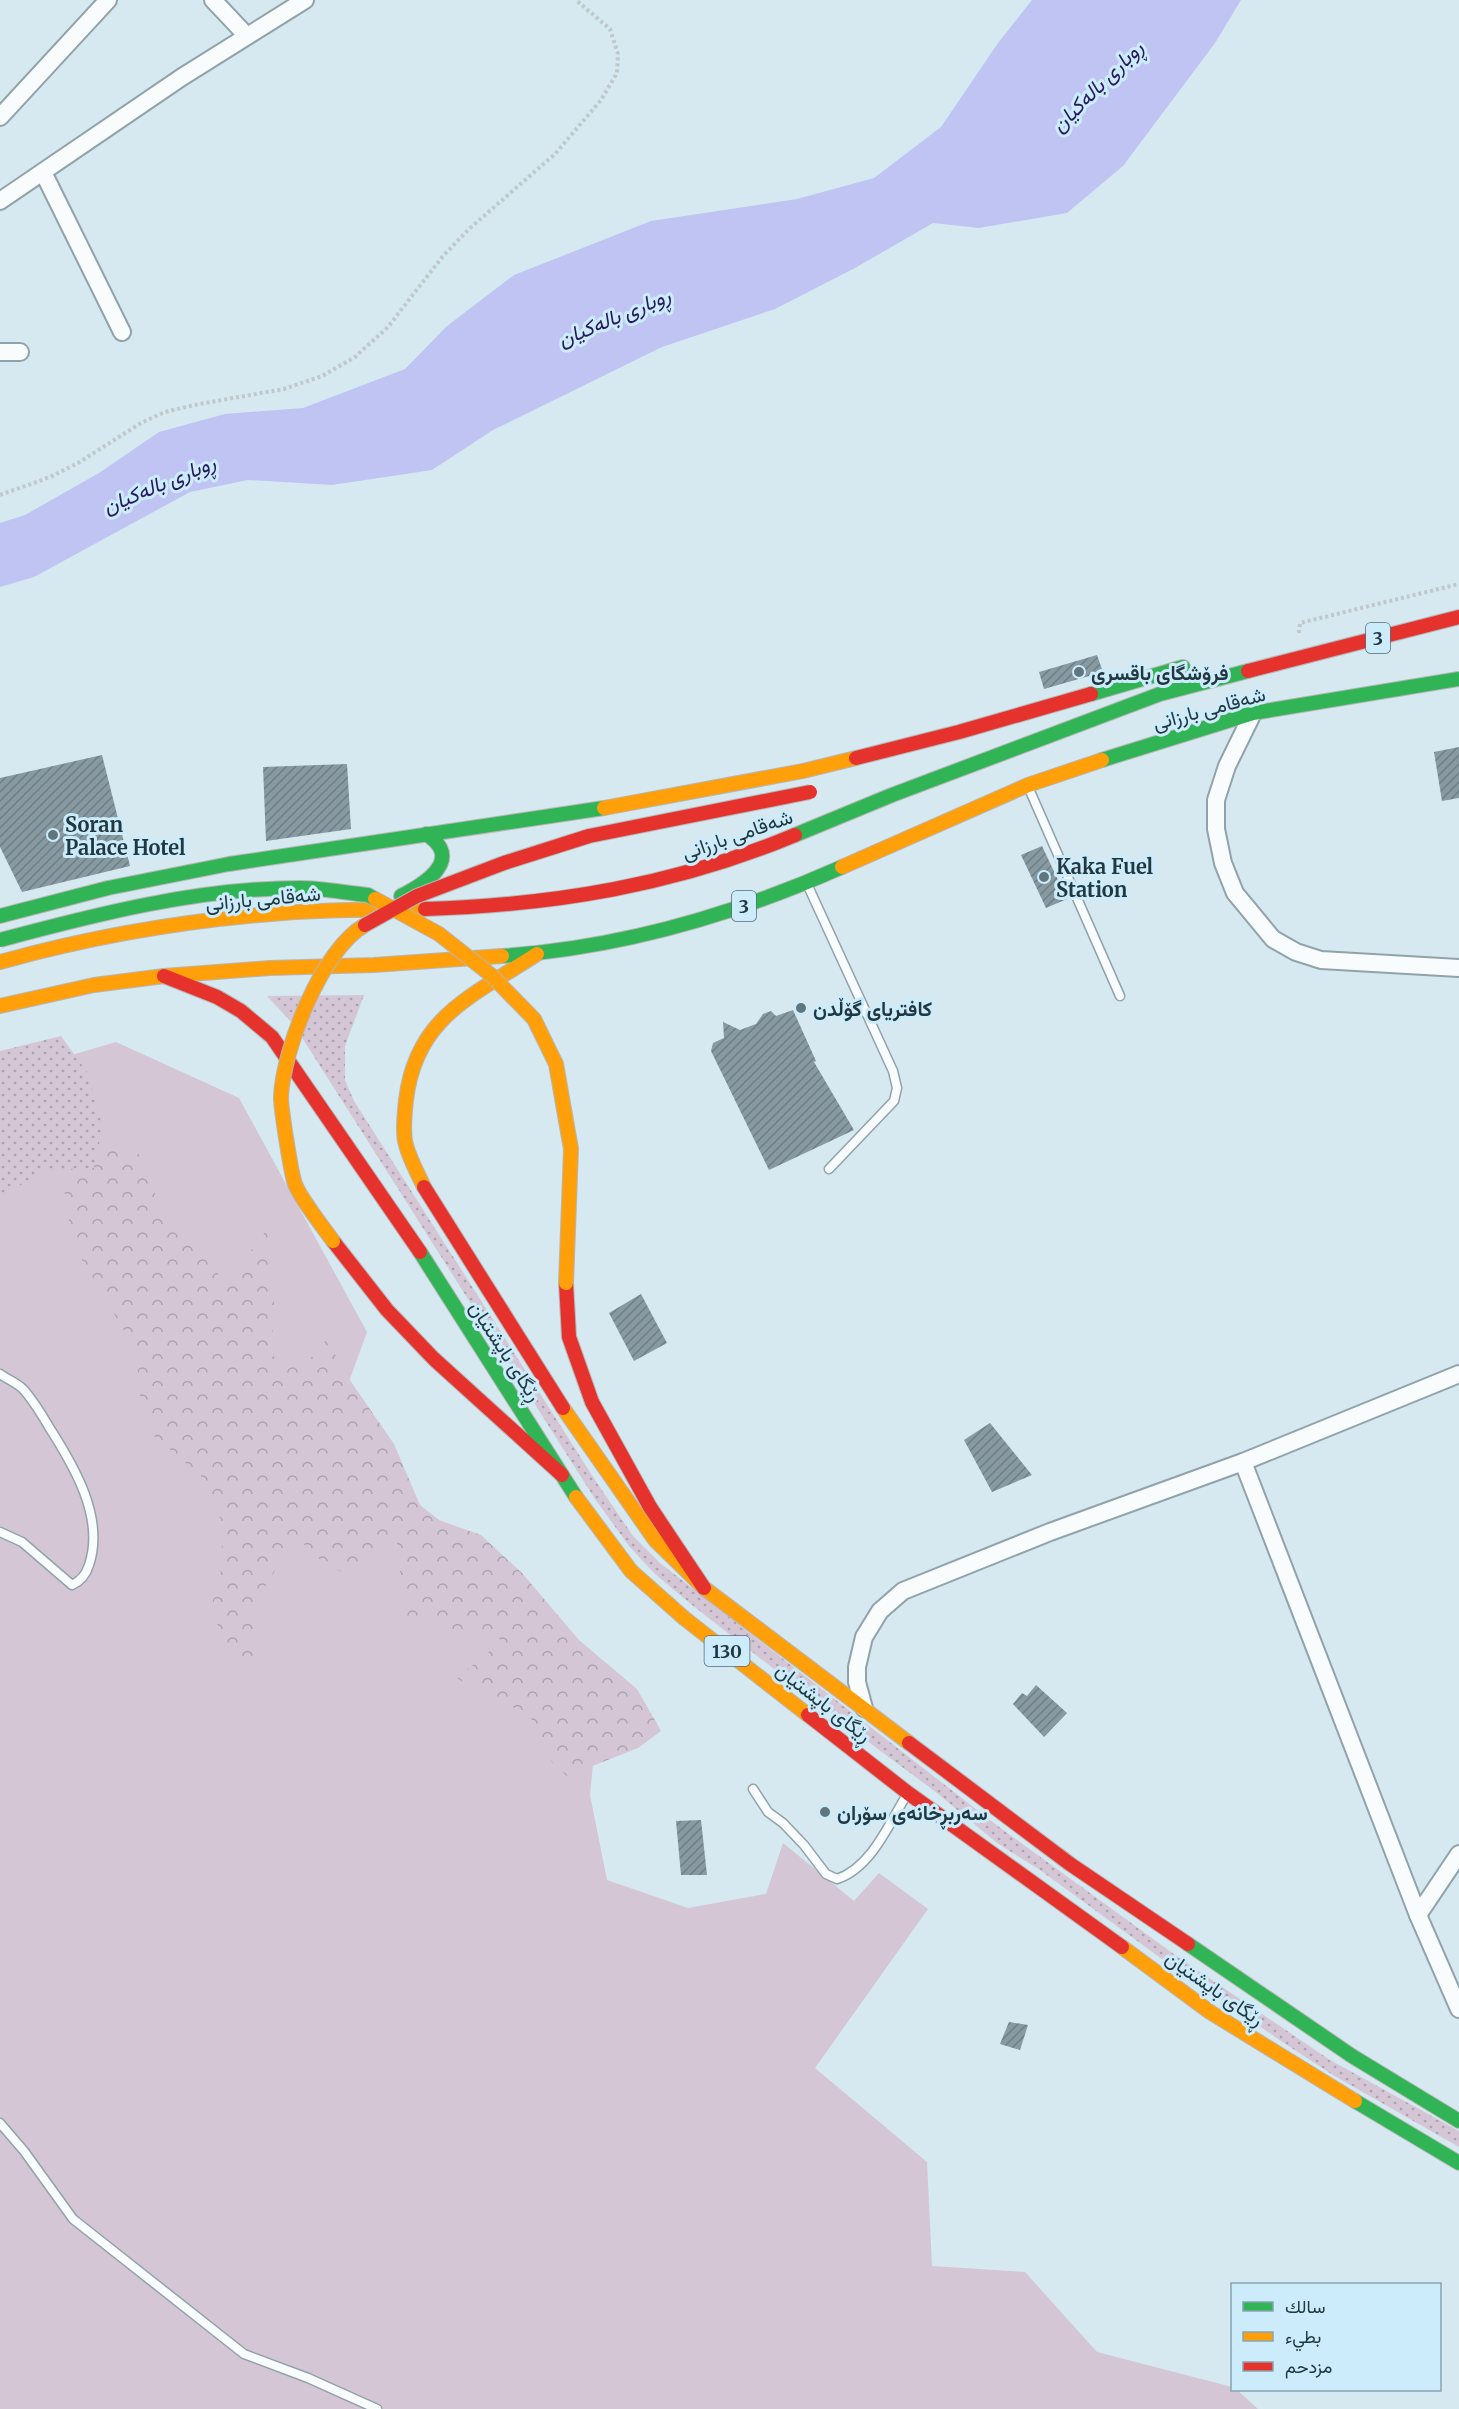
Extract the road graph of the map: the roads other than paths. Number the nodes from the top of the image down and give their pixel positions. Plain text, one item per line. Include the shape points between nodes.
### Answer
1 (108, 0) edge
2 (213, 0) edge
3 (305, 0) edge
4 (247, 36) junction
5 (0, 117) edge
6 (43, 172) junction
7 (0, 201) edge
8 (122, 332) dead end
9 (0, 352) edge
10 (20, 352) dead end
11 (1459, 617) edge
12 (1219, 663) dead end
13 (1195, 665) dead end
14 (1260, 668) junction
15 (1459, 679) edge
16 (1161, 694) junction
17 (1253, 713) junction
18 (993, 742) dead end
19 (1028, 785) junction
20 (815, 790) dead end
21 (492, 824) junction
22 (426, 834) junction
23 (440, 867) junction
24 (806, 883) junction
25 (340, 911) junction
26 (0, 916) edge
27 (0, 940) edge
28 (537, 954) junction
29 (0, 962) edge
30 (1459, 968) edge
31 (164, 976) junction
32 (1120, 996) dead end
33 (0, 1006) edge
34 (829, 1169) dead end
35 (0, 1374) edge
36 (1459, 1374) edge
37 (1243, 1462) junction
38 (562, 1476) junction
39 (0, 1532) edge
40 (704, 1588) junction
41 (865, 1711) junction
42 (753, 1789) dead end
43 (908, 1793) junction
44 (1459, 1854) edge
45 (1418, 1915) junction
46 (1459, 2009) edge
47 (1459, 2121) edge
48 (0, 2123) edge
49 (1459, 2163) edge
50 (377, 2409) edge

1 - 5 street
2 - 4 street
3 - 4 street
4 - 6 street
6 - 7 street
6 - 8 street
9 - 10 street
11 - 14 main road, شەقامی بارزانی / 3
12 - 14 main road
13 - 21 main road via 824,767
14 - 16 main road, شەقامی بارزانی / 3
15 - 17 main road, شەقامی بارزانی / 3
16 - 18 main road
16 - 25 main road, شەقامی بارزانی / 3 via 892,795 747,855 658,880 571,898 454,908
17 - 19 main road, شەقامی بارزانی / 3
17 - 30 street via 1227,766 1216,800 1216,829 1234,893 1273,939 1296,952 1322,960
19 - 24 main road, شەقامی بارزانی / 3
19 - 32 lane
20 - 38 main road, bridge via 589,836 417,896 354,932 312,989 292,1043 281,1098 295,1184 387,1310 434,1359
21 - 22 main road
21 - 23 main road via 458,844
22 - 23 main road via 441,847
22 - 26 main road via 229,864 108,888
23 - 25 main road via 407,893
24 - 28 main road, شەقامی بارزانی / 3 via 711,918 617,941
24 - 34 lane via 893,1071 897,1088 894,1101
25 - 29 main road, شەقامی بارزانی / 3 via 284,913 134,930
27 - 40 main road, bridge via 173,900 301,888 368,895 440,934 491,975 534,1019 555,1064 571,1149 566,1283 569,1337 592,1402 650,1507
28 - 31 main road, شەقامی بارزانی / 3
28 - 40 main road, ڕێگای باپشتیان / 130 via 454,1008 431,1030 409,1076 405,1144 448,1229 584,1441 655,1540
31 - 33 main road, شەقامی بارزانی / 3 via 94,985
31 - 38 main road, ڕێگای باپشتیان / 130 via 217,997 272,1037 418,1249
35 - 39 lane via 22,1388 66,1453 86,1497 93,1554 80,1582 72,1585 22,1542
36 - 37 street
37 - 41 street via 1050,1532 903,1591 880,1611 864,1637 857,1667
37 - 45 street
38 - 43 main road, ڕێگای باپشتیان / 130 via 631,1571 684,1618
40 - 41 main road, ڕێگای باپشتیان / 130
41 - 47 main road, ڕێگای باپشتیان / 130 via 1070,1864 1352,2056
42 - 43 lane via 768,1812 804,1845 826,1874 837,1880 850,1875 861,1864
43 - 49 main road, ڕێگای باپشتیان / 130 via 1210,2012
44 - 45 street
45 - 46 street
48 - 50 lane via 73,2219 244,2354

